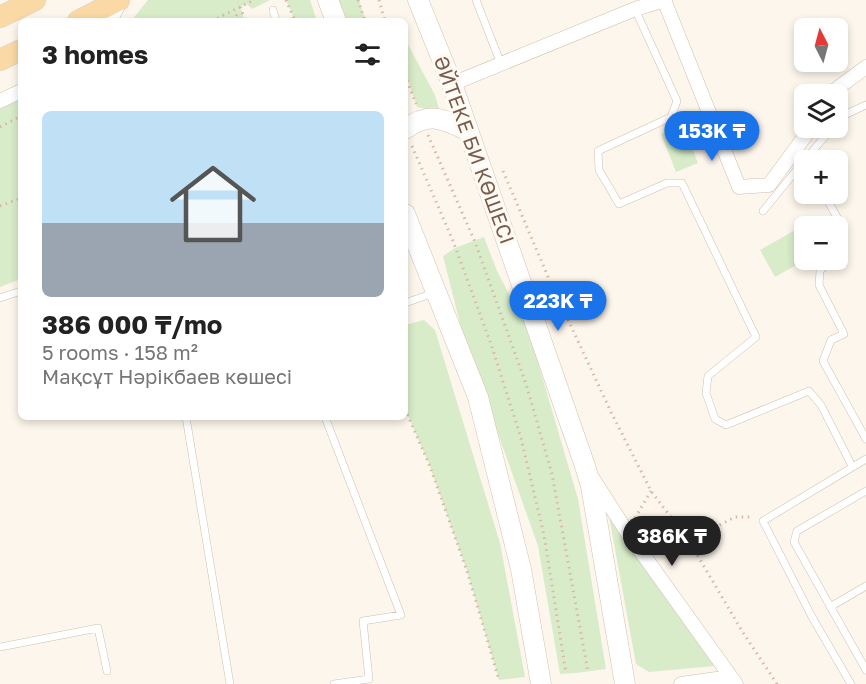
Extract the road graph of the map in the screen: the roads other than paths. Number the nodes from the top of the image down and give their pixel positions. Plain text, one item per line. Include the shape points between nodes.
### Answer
1 (35, 0) edge
2 (120, 0) edge
3 (328, 0) edge
4 (418, 0) edge
5 (476, 0) edge
6 (664, 0) edge
7 (635, 9) junction
8 (273, 10) dead end
9 (0, 17) edge
10 (84, 18) edge
11 (112, 18) edge
12 (275, 18) edge
13 (335, 18) edge
14 (18, 51) edge
15 (0, 60) edge
16 (501, 64) junction
17 (866, 67) edge
18 (452, 84) junction
19 (844, 84) edge
20 (18, 93) edge
21 (0, 101) edge
22 (866, 105) edge
23 (848, 113) edge
24 (412, 130) edge
25 (467, 130) junction
26 (804, 138) edge
27 (824, 138) edge
28 (813, 150) edge
29 (794, 173) edge
30 (763, 211) dead end
31 (408, 221) edge
32 (821, 270) edge
33 (18, 292) edge
34 (437, 292) junction
35 (0, 298) edge
36 (408, 302) edge
37 (186, 420) edge
38 (326, 420) edge
39 (866, 439) edge
40 (866, 459) edge
41 (585, 466) junction
42 (852, 466) junction
43 (866, 491) edge
44 (866, 586) edge
45 (830, 607) junction
46 (0, 647) edge
47 (866, 670) edge
48 (107, 671) dead end
49 (733, 681) edge
50 (230, 684) edge
51 (334, 684) edge
52 (541, 684) edge
53 (625, 684) edge
54 (681, 684) edge
55 (850, 684) edge

1 - 9 main road
2 - 10 main road
2 - 11 street
3 - 13 street
4 - 18 street, ӘЙТЕКЕ БИ КӨШЕСІ
5 - 16 lane
6 - 7 street
6 - 26 street via 739,186 769,185
7 - 16 street
7 - 42 lane via 677,101 670,117 598,151 599,170 619,204 667,183 682,183 756,337 708,376 706,393 715,419 726,425 809,391
8 - 12 lane
14 - 15 main road
16 - 18 street
17 - 19 street
18 - 25 street, ӘЙТЕКЕ БИ КӨШЕСІ
20 - 21 street
22 - 23 lane
24 - 25 street via 430,117
25 - 41 street, ӘЙТЕКЕ БИ КӨШЕСІ
27 - 28 lane
29 - 30 lane
31 - 34 street
32 - 39 lane via 819,285 844,334 831,340 823,361
33 - 35 lane
34 - 36 lane
34 - 52 street via 478,397 522,569
37 - 50 lane
38 - 51 lane via 401,615 363,621 369,679
40 - 42 lane
41 - 49 street
41 - 53 street, ӘЙТЕКЕ БИ КӨШЕСІ
42 - 55 lane via 763,521
43 - 45 lane via 797,531 794,542
44 - 45 lane
45 - 47 lane
46 - 48 lane via 98,628
49 - 54 street

